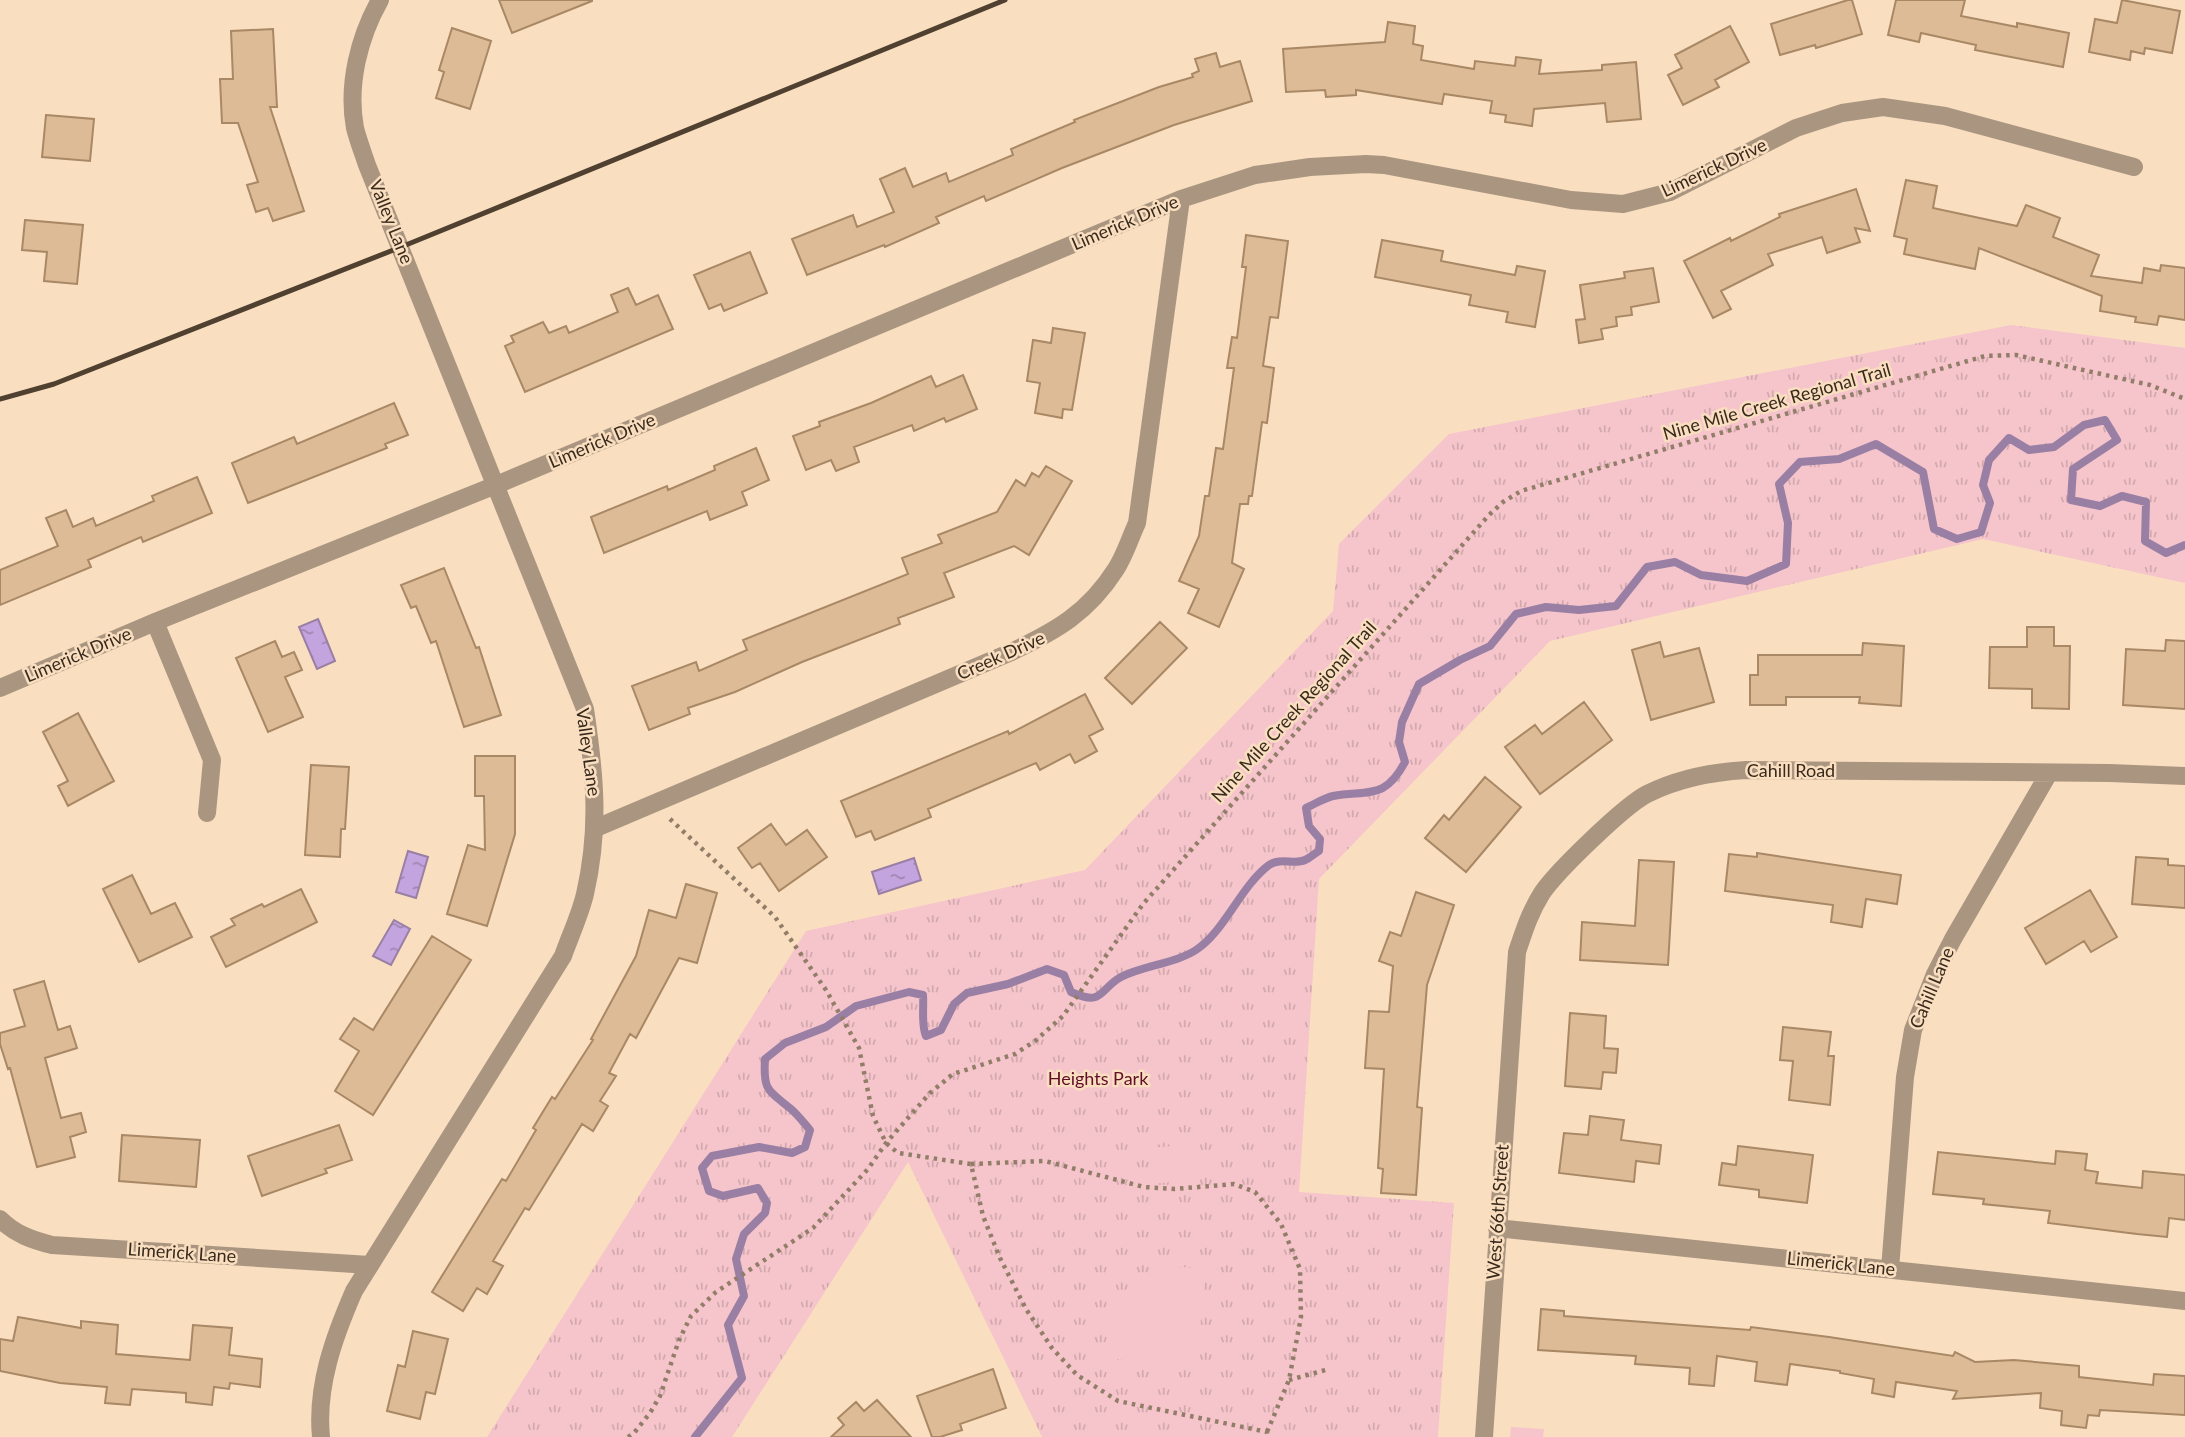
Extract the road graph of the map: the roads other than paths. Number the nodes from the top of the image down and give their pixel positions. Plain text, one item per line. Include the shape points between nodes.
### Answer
1 (378, 1) edge
2 (2134, 167) dead end
3 (1181, 199) junction
4 (496, 485) junction
5 (155, 622) junction
6 (0, 688) edge
7 (2049, 773) junction
8 (2185, 776) edge
9 (208, 813) dead end
10 (596, 828) junction
11 (1513, 988) joint
12 (0, 1219) edge
13 (1497, 1228) junction
14 (370, 1265) junction
15 (1890, 1269) junction
16 (2185, 1301) edge
17 (321, 1437) edge
18 (1484, 1437) edge

1 - 4 street, Valley Lane via 359,48 353,86 355,128
2 - 3 street, Limerick Drive via 1945,116 1883,107 1842,113 1796,128 1670,192 1623,204 1571,201 1366,164 1255,174
3 - 4 street, Limerick Drive
3 - 10 street, Creek Drive via 1136,523 1118,567 1089,604 1052,633 1020,648
4 - 5 street, Limerick Drive
4 - 10 street, Valley Lane via 585,709 595,771
5 - 6 street, Limerick Drive
5 - 9 street via 212,760
7 - 8 street, Cahill Road
7 - 11 street, Cahill Road via 1746,770 1710,772 1676,781 1645,795 1618,816 1544,890 1527,919
7 - 15 street, Cahill Lane via 1953,939 1913,1030
10 - 14 street, Valley Lane via 585,896 563,956
11 - 13 street, West 66th Street
12 - 14 street, Limerick Lane via 29,1239 52,1245
13 - 15 street, Limerick Lane
13 - 18 street, West 66th Street
14 - 17 street, Valley Lane via 335,1335 324,1382
15 - 16 street, Limerick Lane

